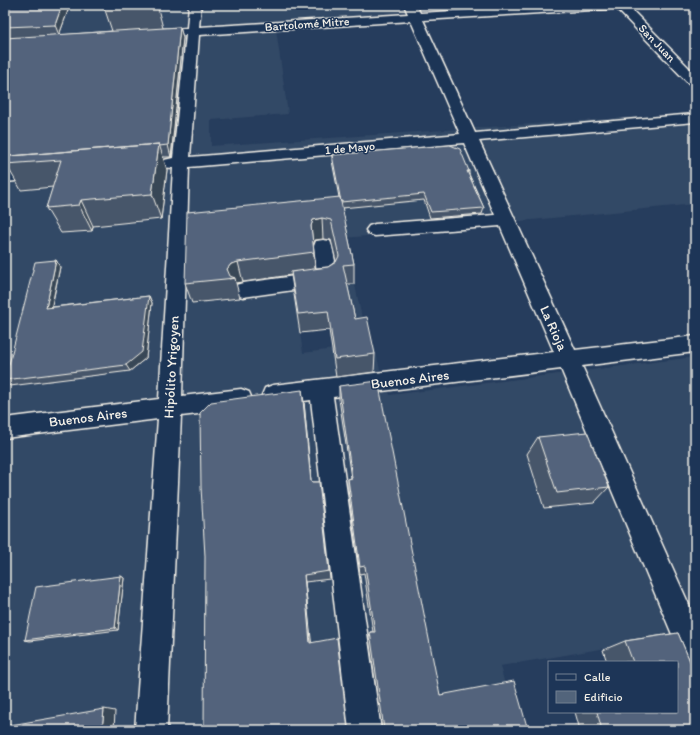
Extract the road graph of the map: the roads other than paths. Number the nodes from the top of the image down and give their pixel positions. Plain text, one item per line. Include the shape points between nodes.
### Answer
1 (195, 5) edge
2 (609, 5) edge
3 (620, 5) edge
4 (412, 11) edge
5 (193, 32) junction
6 (169, 33) edge
7 (695, 82) edge
8 (695, 118) edge
9 (469, 138) junction
10 (181, 163) junction
11 (150, 165) edge
12 (58, 172) edge
13 (5, 177) edge
14 (506, 220) junction
15 (375, 230) dead end
16 (323, 246) dead end
17 (243, 290) dead end
18 (695, 344) edge
19 (568, 359) junction
20 (321, 390) junction
21 (170, 407) junction
22 (5, 428) edge
23 (695, 652) edge
24 (151, 730) edge
25 (365, 730) edge

1 - 5 street, Hipólito Yrigoyen
2 - 4 street, Bartolomé Mitre
3 - 7 street, San Juan
4 - 5 street, Bartolomé Mitre
4 - 9 street, La Rioja
5 - 6 street, Bartolomé Mitre
5 - 10 street, Hipólito Yrigoyen
8 - 9 street, 1 de Mayo
9 - 10 street, 1 de Mayo
9 - 14 street, La Rioja
10 - 11 street, 1 de Mayo
10 - 21 street, Hipólito Yrigoyen
12 - 13 street
14 - 15 street
14 - 19 street, La Rioja
16 - 17 street via 328,276 322,280
18 - 19 street, Buenos Aires
19 - 20 street, Buenos Aires
19 - 23 street, La Rioja
20 - 21 street, Buenos Aires
20 - 25 street
21 - 22 street, Buenos Aires
21 - 24 street, Hipólito Yrigoyen

